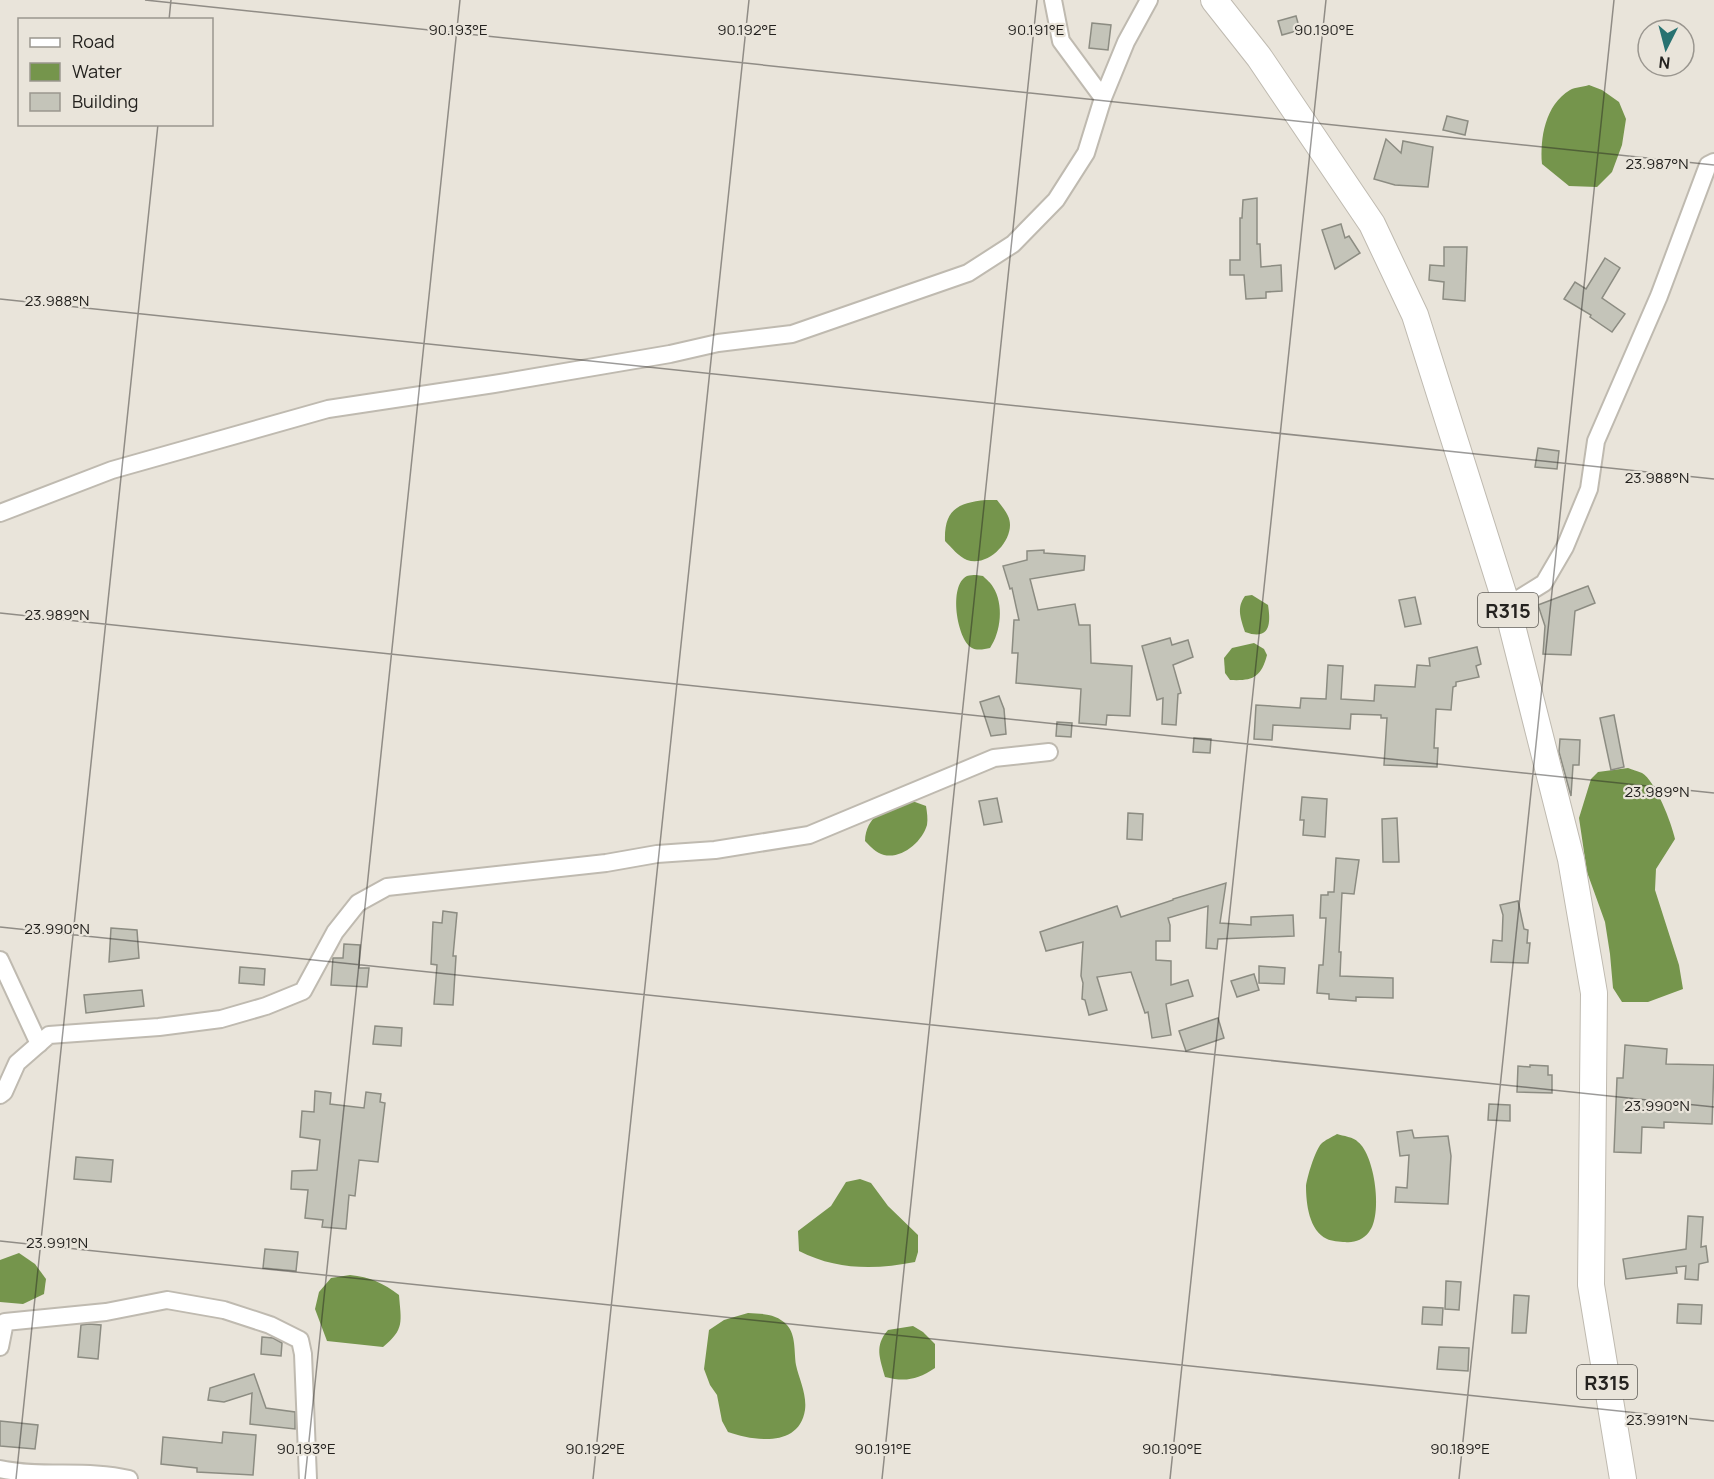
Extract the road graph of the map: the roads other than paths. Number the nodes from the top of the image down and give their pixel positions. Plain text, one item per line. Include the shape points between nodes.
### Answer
1 (1053, 0) edge
2 (1149, 0) edge
3 (1214, 0) edge
4 (1103, 98) junction
5 (1714, 162) edge
6 (0, 513) edge
7 (1507, 606) junction
8 (1049, 752) dead end
9 (0, 960) edge
10 (39, 1044) junction
11 (0, 1095) edge
12 (0, 1347) edge
13 (0, 1469) edge
14 (129, 1479) edge
15 (308, 1479) edge
16 (1623, 1479) edge

1 - 4 street via 1061,41
2 - 4 street
3 - 7 main road, R315 via 1258,57 1372,224 1415,315
4 - 6 street via 1086,153 1056,200 1013,244 968,273 792,334 327,409 112,470
5 - 7 street via 1708,165 1659,296 1596,441 1589,489 1565,547 1544,583
7 - 16 main road, R315 via 1571,860 1594,993 1591,1285
8 - 10 street via 994,758 809,835 716,850 387,887 352,910 335,932 303,991 221,1019 49,1035
9 - 10 street
10 - 11 street via 17,1063
12 - 15 street via 5,1322 106,1312 167,1300 224,1310 270,1326 300,1340
13 - 14 street

